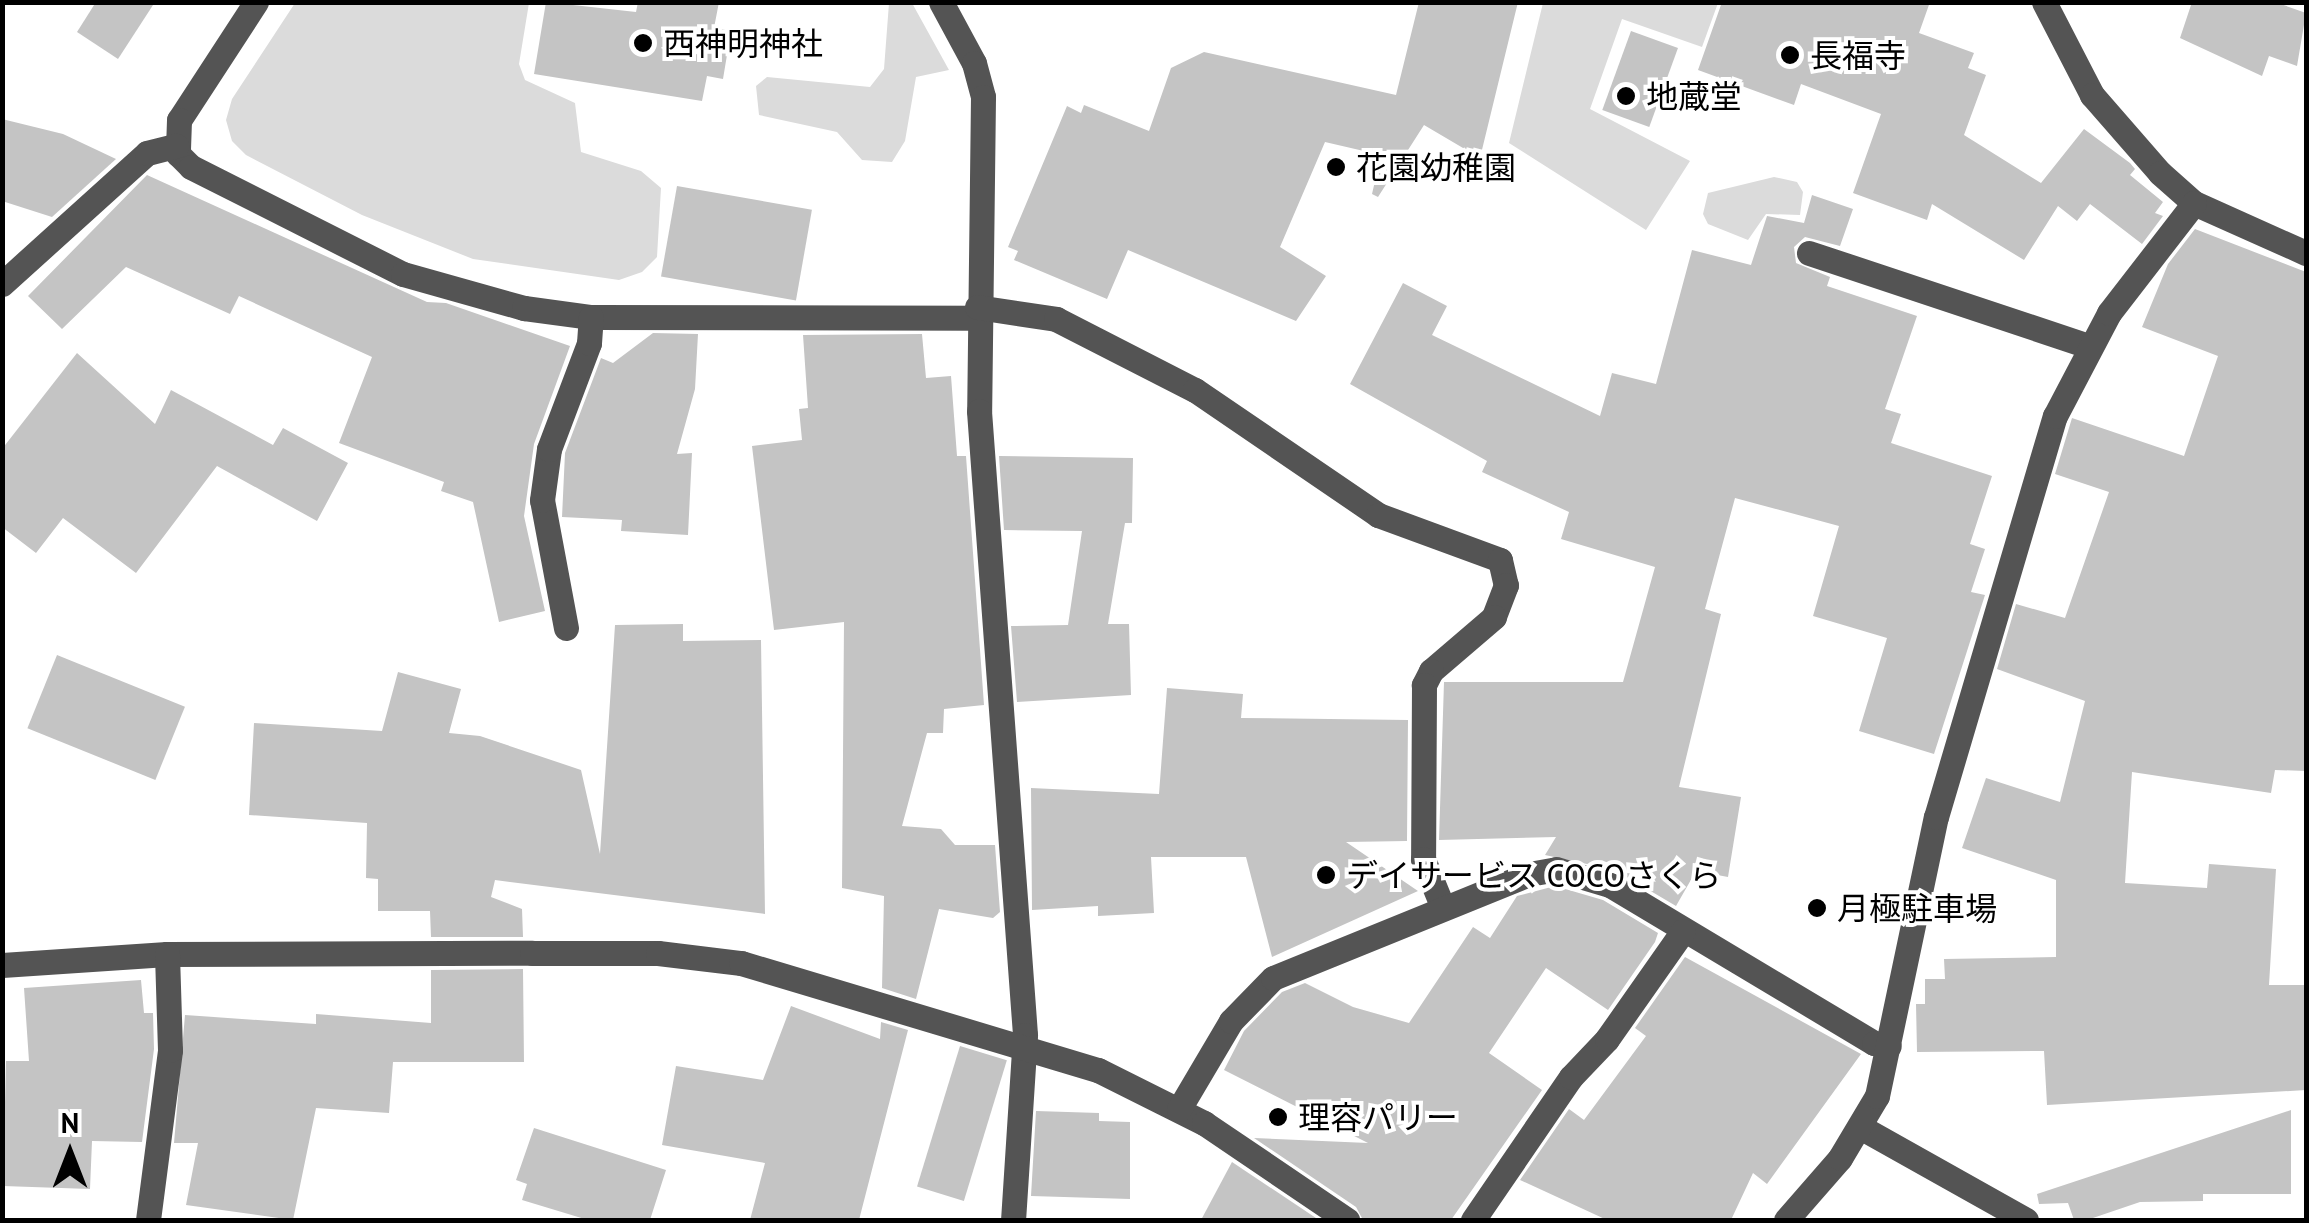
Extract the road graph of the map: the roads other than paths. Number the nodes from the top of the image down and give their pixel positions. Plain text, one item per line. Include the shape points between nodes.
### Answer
1 (256, 2) edge
2 (941, 2) edge
3 (2044, 2) edge
4 (176, 146) junction
5 (2194, 203) junction
6 (1810, 253) dead end
7 (2306, 253) edge
8 (2, 284) edge
9 (977, 312) junction
10 (591, 318) junction
11 (2088, 346) junction
12 (566, 628) dead end
13 (1443, 908) junction
14 (1683, 931) junction
15 (166, 954) junction
16 (2, 965) edge
17 (1024, 1044) junction
18 (1890, 1046) junction
19 (1179, 1110) junction
20 (1862, 1128) junction
21 (148, 1220) edge
22 (1013, 1220) edge
23 (1347, 1220) edge
24 (1473, 1220) edge
25 (1786, 1220) edge
26 (2026, 1220) edge

1 - 4 street via 179,120
2 - 9 street via 974,63 983,97
3 - 5 street via 2092,94
4 - 8 street via 147,154
4 - 10 street via 190,167 403,274 524,308
5 - 7 street
5 - 11 street
6 - 11 street
9 - 10 street
9 - 13 street via 1056,319 1195,390 1378,515 1500,560 1506,585 1494,618 1424,685 1423,859
9 - 17 street
10 - 12 street via 589,343 549,449 542,500
11 - 18 street via 2055,416 1953,755
13 - 14 street via 1556,869 1610,885
13 - 19 street via 1273,978 1231,1020
14 - 18 street via 1874,1043
14 - 24 street
15 - 16 street
15 - 17 street via 700,955
15 - 21 street via 170,1050
17 - 19 street via 1098,1070
17 - 22 street
18 - 20 street
19 - 23 street
20 - 25 street
20 - 26 street

